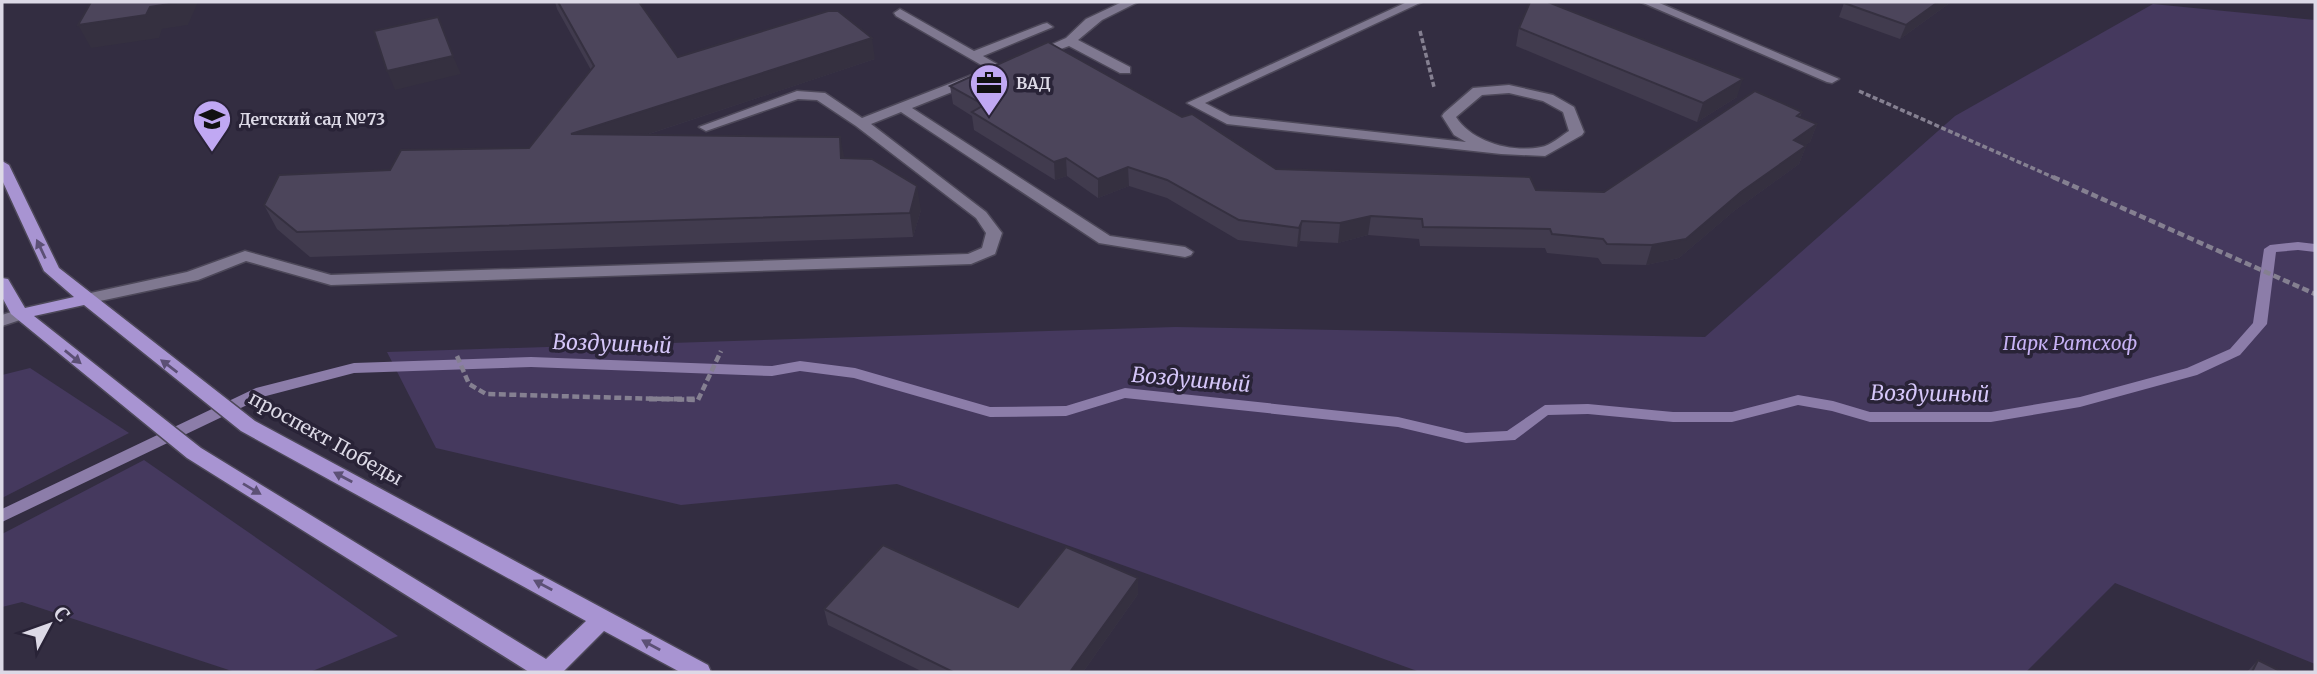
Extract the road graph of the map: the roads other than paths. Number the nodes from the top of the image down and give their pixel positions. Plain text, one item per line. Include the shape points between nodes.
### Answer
1 (1095, 2) edge
2 (1132, 2) edge
3 (1647, 2) edge
4 (1414, 3) edge
5 (1114, 9) junction
6 (900, 13) dead end
7 (1047, 27) dead end
8 (1070, 41) junction
9 (973, 56) junction
10 (1009, 65) junction
11 (1125, 70) dead end
12 (1832, 79) road end
13 (902, 107) junction
14 (861, 122) junction
15 (706, 127) dead end
16 (1501, 150) junction
17 (2, 165) edge
18 (1185, 252) dead end
19 (2, 283) edge
20 (86, 299) junction
21 (20, 314) junction
22 (2, 321) edge
23 (603, 618) junction
24 (548, 672) edge
25 (700, 672) edge

1 - 5 street
2 - 5 street
3 - 12 street
4 - 16 street via 1194,103 1227,120
5 - 8 street via 1086,23
6 - 9 street
7 - 9 street
8 - 10 street
8 - 11 street
9 - 10 street
10 - 13 street
13 - 14 street
13 - 18 street via 1105,240
14 - 15 street via 820,96 797,95
14 - 20 street via 981,215 994,233 989,251 971,259 331,280 245,256 192,276
16 - 16 street via 1545,152 1577,132 1569,110 1548,98 1508,89 1478,91 1449,116 1459,132 1478,144
20 -> 17 main road, проспект Победы via 52,271
19 - 21 main road
20 - 21 main road
23 -> 20 main road, проспект Победы via 248,426
21 - 22 street
21 -> 24 main road via 194,453
23 - 24 main road
25 -> 23 main road, проспект Победы

